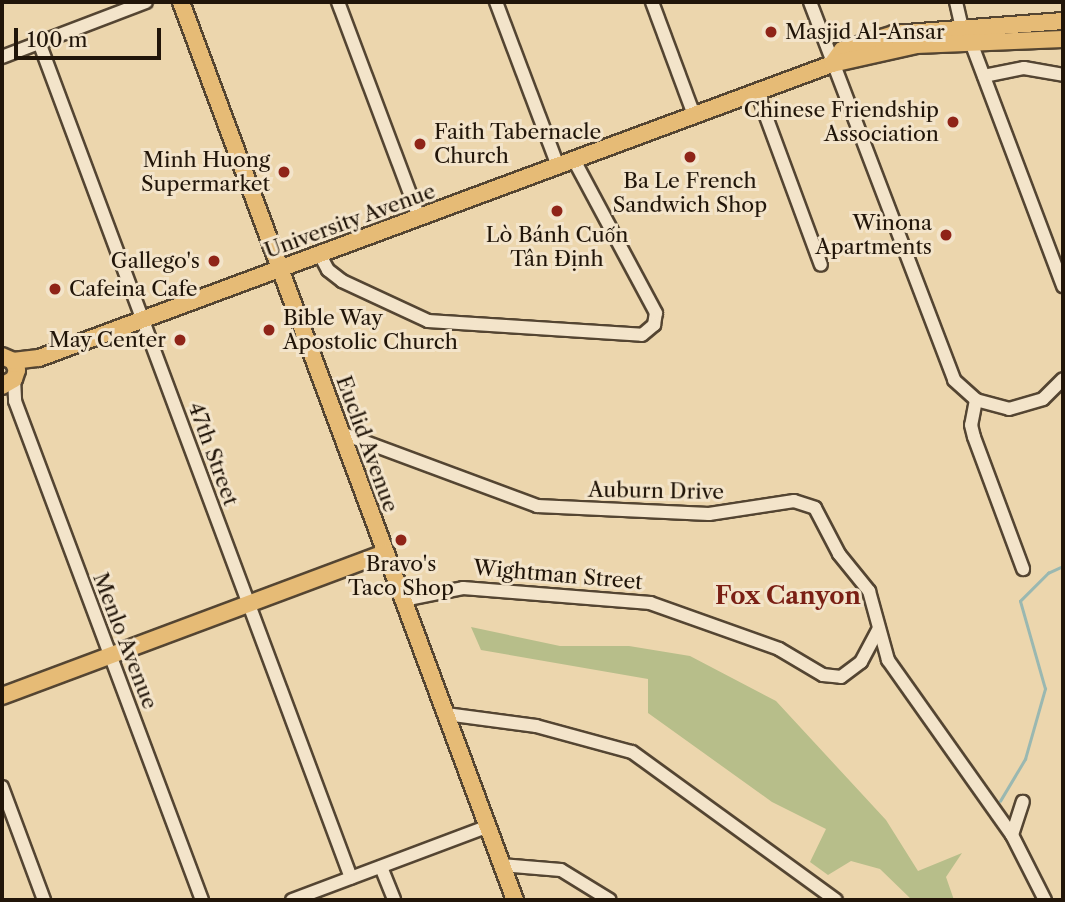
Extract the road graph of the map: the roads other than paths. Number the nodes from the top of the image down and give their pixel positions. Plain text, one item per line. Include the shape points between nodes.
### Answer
1 (146, 2) edge
2 (181, 2) edge
3 (338, 2) edge
4 (496, 2) edge
5 (652, 2) edge
6 (810, 2) edge
7 (956, 2) edge
8 (1063, 21) edge
9 (1032, 26) junction
10 (962, 27) junction
11 (912, 31) junction
12 (1063, 39) edge
13 (39, 42) junction
14 (972, 45) junction
15 (884, 51) junction
16 (2, 57) edge
17 (832, 64) junction
18 (1063, 75) edge
19 (984, 76) junction
20 (757, 92) junction
21 (694, 116) junction
22 (566, 163) junction
23 (419, 218) junction
24 (320, 255) junction
25 (821, 265) dead end
26 (280, 270) junction
27 (1063, 286) edge
28 (142, 320) junction
29 (8, 372) edge
30 (1063, 379) edge
31 (976, 400) junction
32 (341, 433) junction
33 (385, 553) junction
34 (1023, 569) dead end
35 (403, 600) junction
36 (248, 604) junction
37 (879, 628) junction
38 (110, 656) junction
39 (2, 696) edge
40 (446, 713) junction
41 (2, 787) edge
42 (1023, 802) dead end
43 (486, 827) junction
44 (1012, 835) junction
45 (501, 865) junction
46 (381, 867) junction
47 (351, 878) junction
48 (44, 900) edge
49 (202, 900) edge
50 (292, 900) edge
51 (394, 900) edge
52 (514, 900) edge
53 (610, 900) edge
54 (836, 900) edge
55 (1045, 900) edge

1 - 13 street
2 - 26 main road, Euclid Avenue
3 - 23 street
4 - 22 street
5 - 21 street
6 - 17 street
7 - 10 street
8 - 9 main road, University Avenue
9 - 10 main road, University Avenue
9 - 14 main road via 987,32
10 - 11 main road, University Avenue
11 - 15 main road via 910,37 893,42
11 - 17 main road, University Avenue via 842,50
12 - 14 main road, University Avenue
13 - 16 street
13 - 28 street, 47th Street
14 - 15 main road, University Avenue via 916,45
14 - 19 street
15 - 17 main road, University Avenue
17 - 20 main road, University Avenue
17 - 31 street via 946,366 959,387
18 - 19 street via 1024,68
19 - 27 street
20 - 21 main road, University Avenue
20 - 25 street
21 - 22 main road, University Avenue
22 - 23 main road, University Avenue
22 - 24 street via 656,313 651,329 632,337 428,321 342,281 328,270
23 - 24 main road, University Avenue
24 - 26 main road, University Avenue
26 - 28 main road, University Avenue
26 - 32 main road, Euclid Avenue
28 - 29 main road, University Avenue via 39,358 35,366
28 - 36 street, 47th Street
29 - 38 street, Menlo Avenue
30 - 31 street via 1049,394 1027,406 999,408
31 - 34 street via 971,425 974,437
32 - 33 main road, Euclid Avenue
32 - 37 street, Auburn Drive via 537,506 709,514 786,502 808,504 825,519 839,554 869,591
33 - 35 main road, Euclid Avenue
33 - 36 main road
35 - 37 street, Wightman Street via 463,588 650,603 779,649 823,675 841,677 861,662
35 - 40 main road, Euclid Avenue
36 - 38 main road
36 - 47 street, 47th Street
37 - 44 street, Auburn Drive via 888,660
38 - 39 main road
38 - 49 street, Menlo Avenue
40 - 43 main road, Euclid Avenue
40 - 54 street via 536,726 632,752
41 - 48 street
42 - 44 street
43 - 45 main road, Euclid Avenue
43 - 46 street
44 - 55 street, Auburn Drive
45 - 52 main road, Euclid Avenue
45 - 53 street via 561,870
46 - 47 street
46 - 51 street
47 - 50 street

